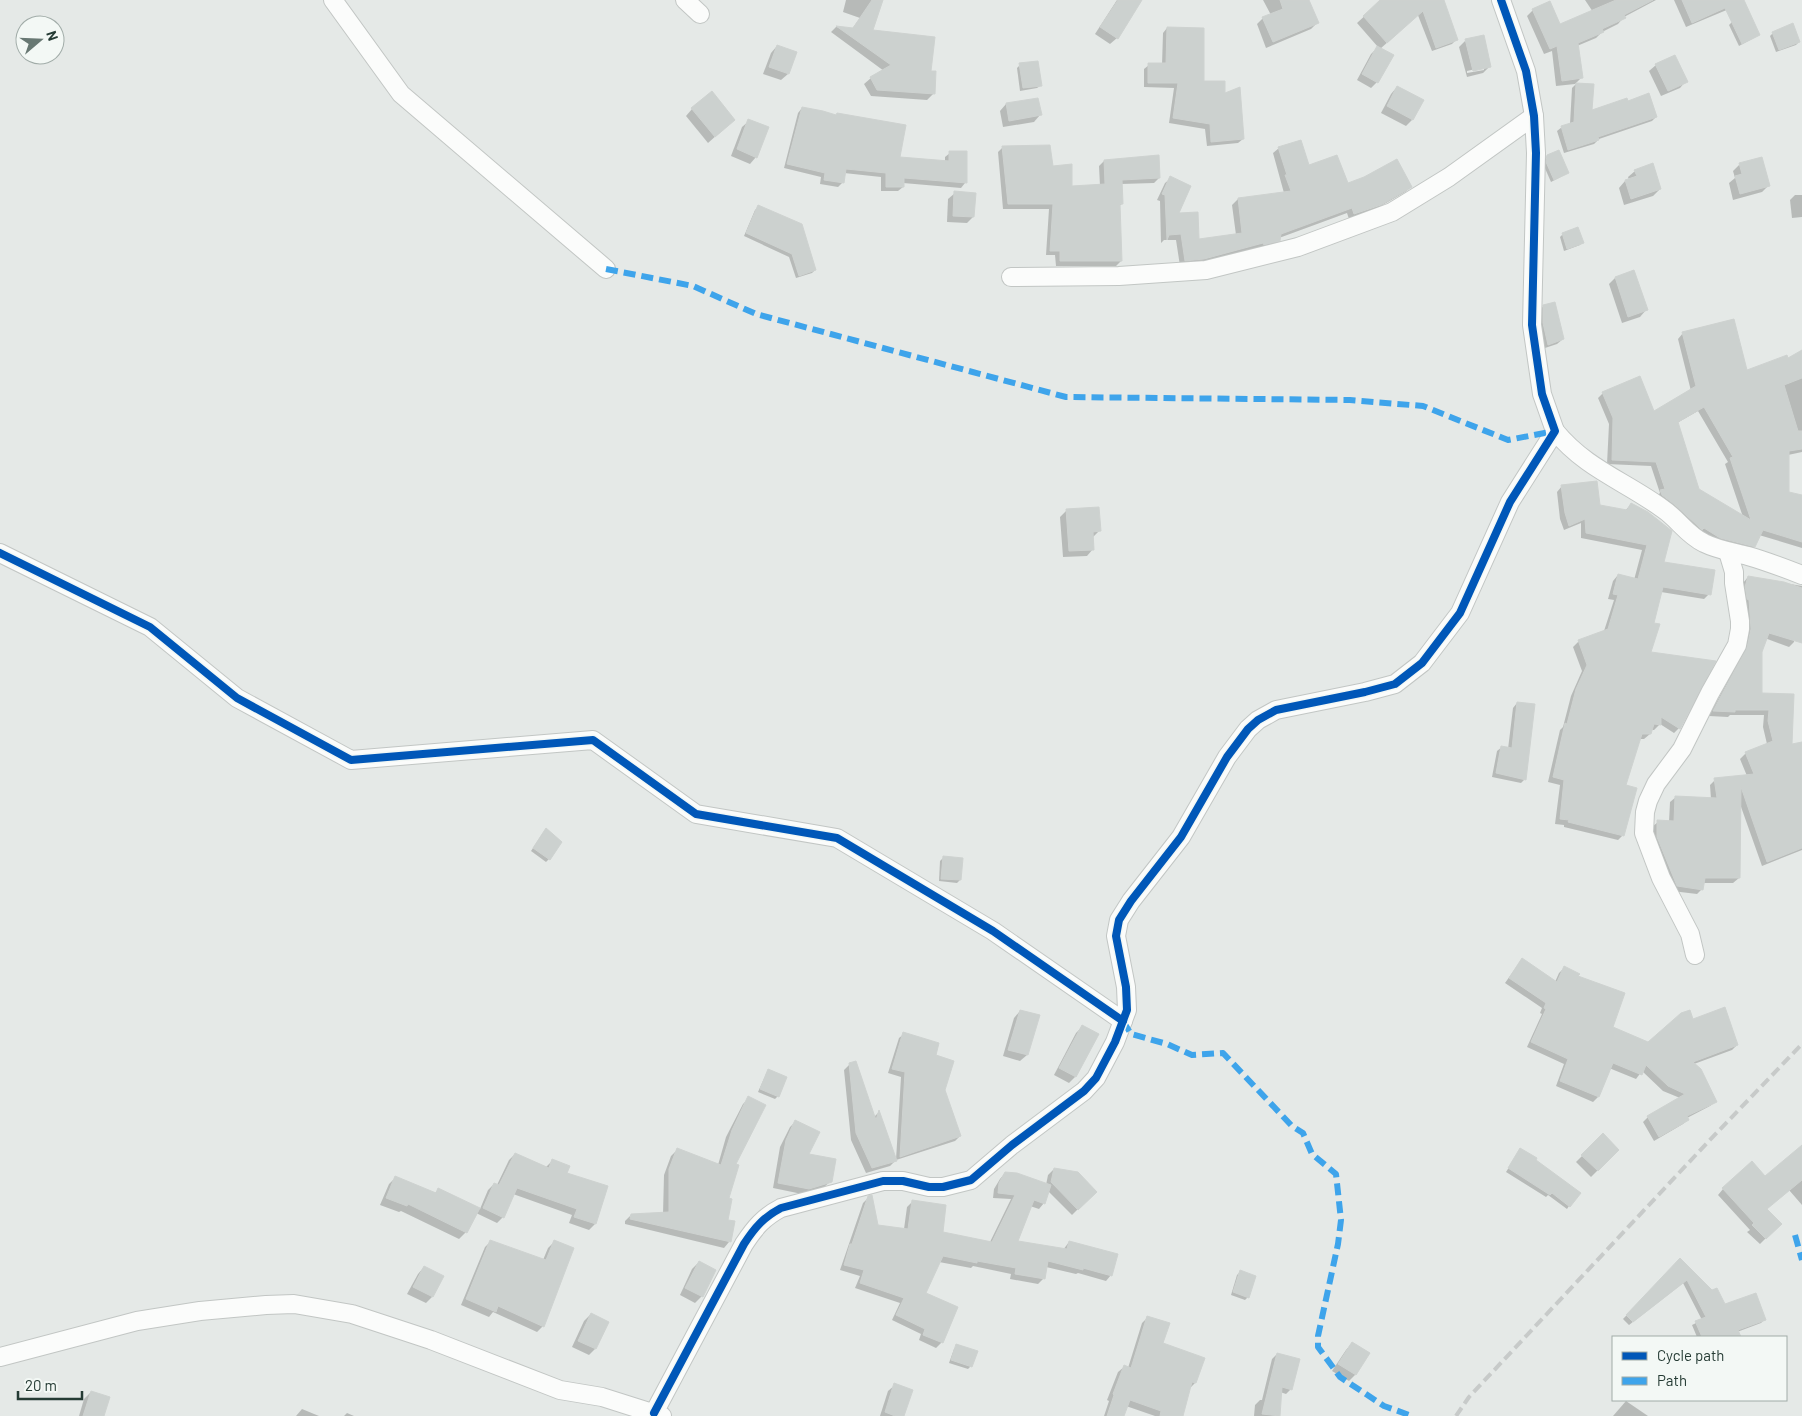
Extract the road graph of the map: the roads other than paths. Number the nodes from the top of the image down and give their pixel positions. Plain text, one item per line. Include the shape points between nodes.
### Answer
1 (333, 0) edge
2 (685, 0) edge
3 (1501, 0) edge
4 (700, 14) dead end
5 (1534, 116) junction
6 (606, 269) dead end
7 (1011, 276) dead end
8 (1556, 431) junction
9 (1728, 552) junction
10 (0, 553) edge
11 (1802, 575) edge
12 (1695, 955) dead end
13 (1123, 1021) junction
14 (0, 1357) edge
15 (658, 1414) edge

1 - 6 street via 401,94
2 - 4 street
3 - 5 street via 1526,71
5 - 7 street via 1449,177 1392,212 1298,247 1206,270 1119,276
5 - 8 street via 1532,325 1542,394
8 - 9 street via 1590,464 1664,509 1693,536
8 - 13 street via 1510,502 1460,613 1422,663 1395,684 1276,710 1248,729 1227,757 1181,838 1119,920 1116,936 1127,998
9 - 11 street
9 - 12 street via 1740,621 1737,644 1682,749 1656,784 1645,812 1644,833 1661,878 1690,934
10 - 13 street via 150,627 237,698 352,760 593,740 696,814 838,838 993,931
13 - 15 street via 1096,1078 1084,1091 971,1180 936,1187 883,1181 781,1208 767,1216 744,1244
14 - 15 street via 137,1321 294,1304 352,1314 431,1340 560,1390

